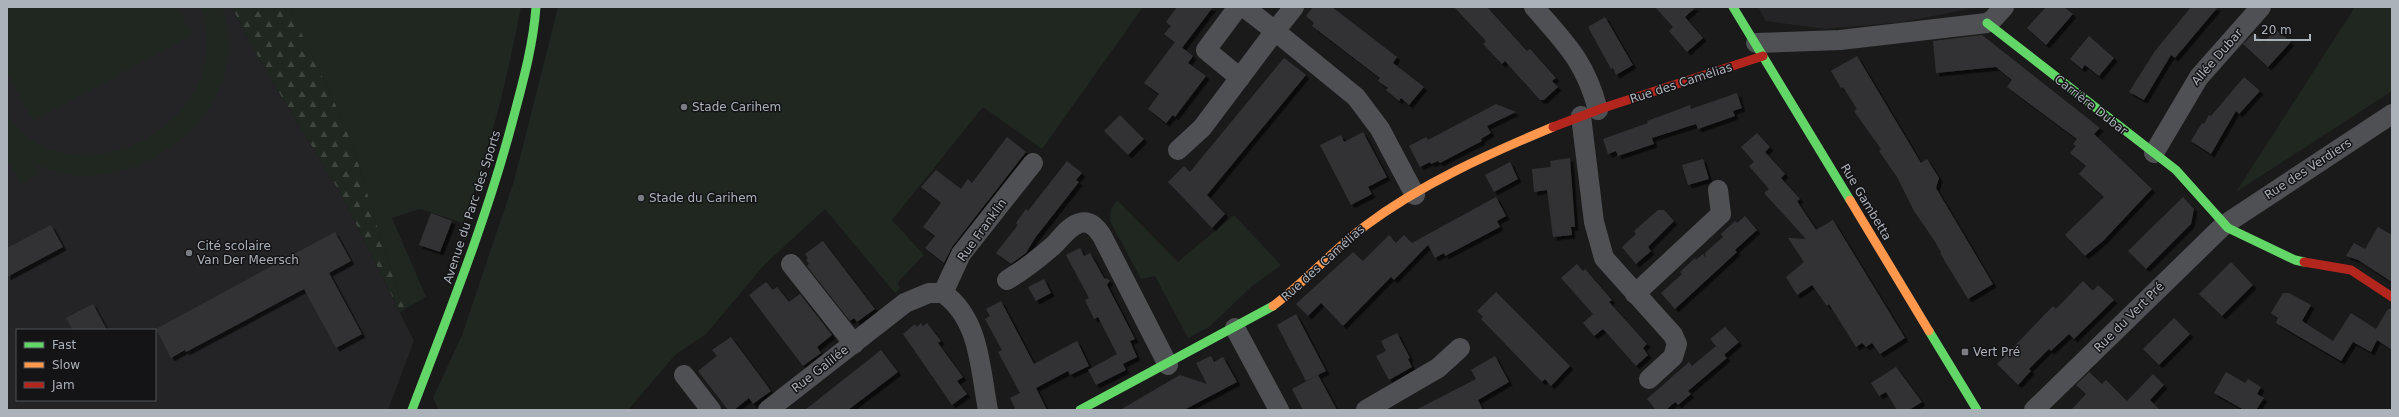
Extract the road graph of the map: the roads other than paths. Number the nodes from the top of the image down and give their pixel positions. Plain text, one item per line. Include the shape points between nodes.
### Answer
1 (1238, 7) edge
2 (1244, 7) edge
3 (1294, 7) edge
4 (1534, 7) edge
5 (1733, 7) edge
6 (2004, 7) edge
7 (2261, 7) edge
8 (537, 10) edge
9 (1987, 23) junction
10 (1275, 31) junction
11 (1759, 49) junction
12 (1240, 78) junction
13 (1590, 113) junction
14 (2392, 114) edge
15 (1178, 150) dead end
16 (2154, 153) junction
17 (1033, 163) dead end
18 (1718, 190) dead end
19 (1415, 195) junction
20 (2224, 225) junction
21 (792, 264) dead end
22 (1007, 280) dead end
23 (943, 293) junction
24 (1635, 294) junction
25 (2392, 297) edge
26 (1235, 328) junction
27 (854, 344) junction
28 (1460, 348) dead end
29 (1168, 365) junction
30 (684, 375) dead end
31 (1649, 379) dead end
32 (412, 410) edge
33 (711, 410) edge
34 (768, 410) edge
35 (988, 410) edge
36 (1080, 410) edge
37 (1278, 410) edge
38 (1366, 410) edge
39 (1977, 410) edge
40 (2034, 410) edge

1 - 12 street via 1206,50
2 - 10 street
3 - 10 street
4 - 13 street via 1584,67 1591,84
5 - 11 street, Rue Gambetta
6 - 9 street
7 - 16 street, Allée Dubar via 2199,77
8 - 32 street, Avenue du Parc des Sports via 520,92 494,185 470,259
9 - 11 street
9 - 16 street, Carrière Dubar
10 - 12 street
10 - 19 street via 1356,97 1380,129
11 - 13 street, Rue des Camélias
11 - 39 street, Rue Gambetta
12 - 15 street via 1202,128
13 - 19 street, Rue des Camélias via 1504,149
13 - 24 street via 1598,243 1609,264
14 - 20 street, Rue des Verdiers
16 - 20 street, Carrière Dubar via 2182,176
17 - 23 street, Rue Franklin via 961,254
18 - 24 street via 1721,214
19 - 26 street, Rue des Camélias via 1359,229 1286,297
20 - 25 street, Carrière Dubar via 2238,235 2295,260 2357,272
20 - 40 street, Rue du Vert Pré
21 - 27 street, Rue Galilée
22 - 29 street via 1030,265 1070,228 1080,223 1089,223 1097,228 1102,236
23 - 27 street, Rue Galilée via 929,293 905,303
23 - 35 street via 955,302 971,326
24 - 31 street via 1673,335 1677,344 1673,356
26 - 29 street, Rue des Camélias
26 - 37 street
27 - 34 street, Rue Galilée
28 - 38 street via 1433,372
29 - 36 street, Rue des Camélias
30 - 33 street

